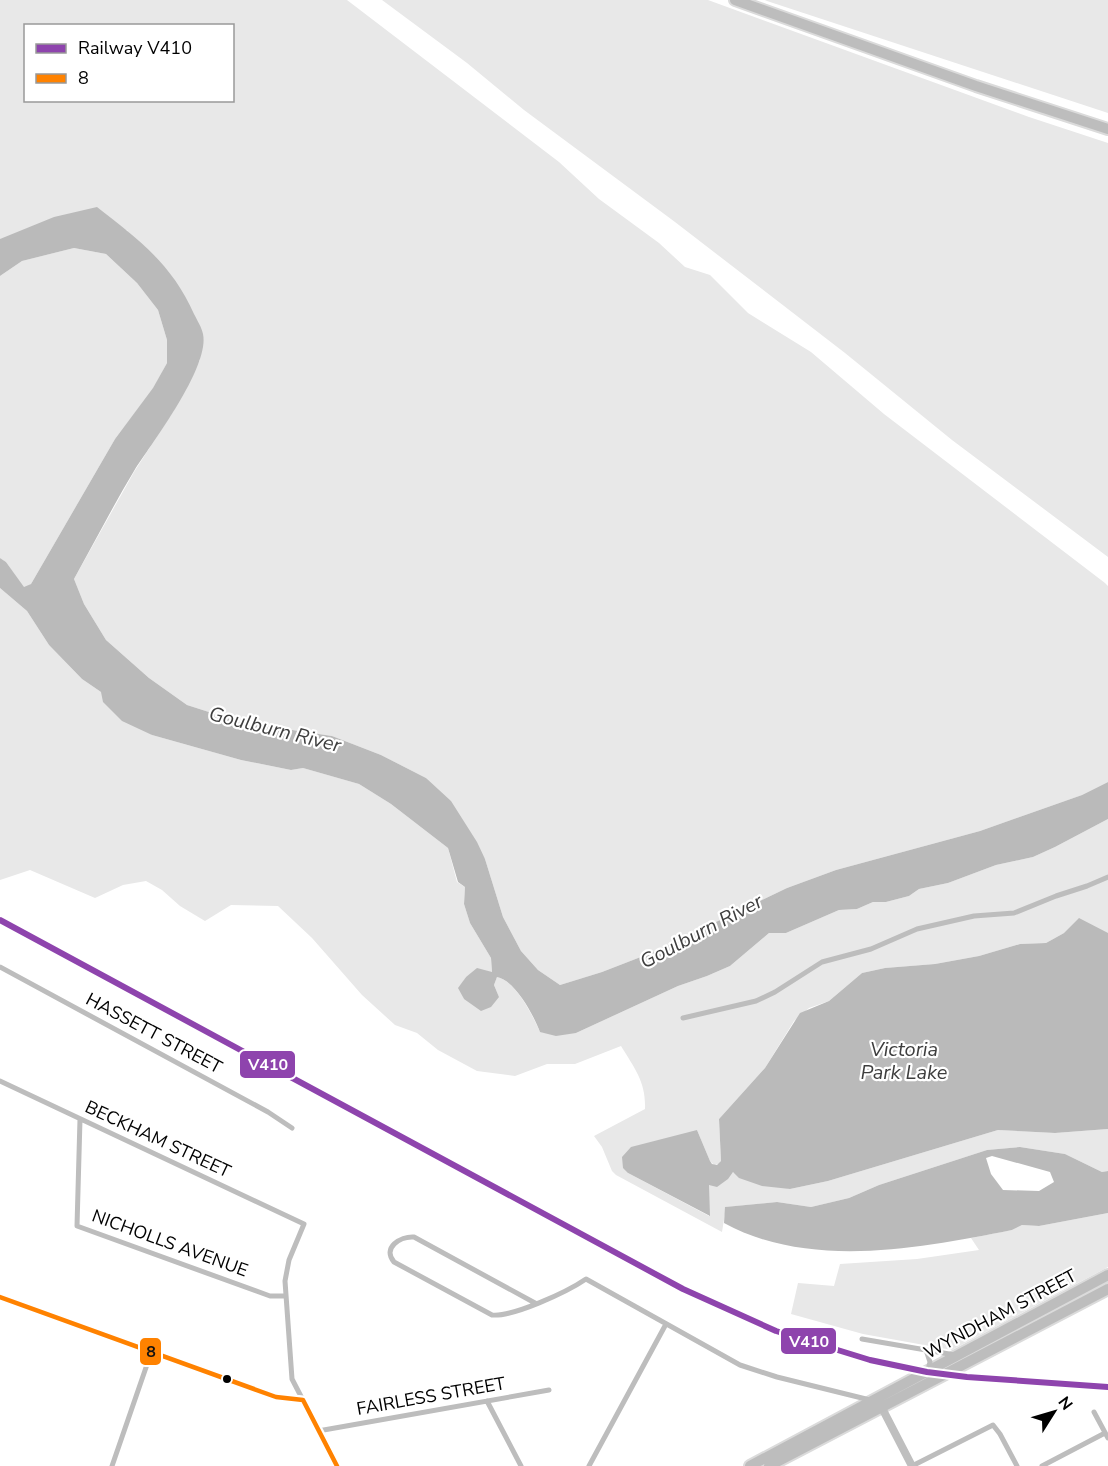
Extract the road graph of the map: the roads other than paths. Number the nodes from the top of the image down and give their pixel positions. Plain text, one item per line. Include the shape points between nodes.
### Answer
1 (735, 0) edge
2 (1108, 129) edge
3 (1108, 877) edge
4 (0, 967) edge
5 (683, 1018) dead end
6 (0, 1081) edge
7 (80, 1119) junction
8 (292, 1128) dead end
9 (1108, 1275) edge
10 (1108, 1289) edge
11 (286, 1296) junction
12 (0, 1297) edge
13 (535, 1303) junction
14 (666, 1324) junction
15 (862, 1339) dead end
16 (981, 1349) junction
17 (926, 1350) junction
18 (151, 1353) junction
19 (960, 1360) junction
20 (927, 1371) junction
21 (549, 1390) dead end
22 (303, 1400) junction
23 (487, 1401) junction
24 (877, 1404) junction
25 (1094, 1412) dead end
26 (318, 1431) junction
27 (1107, 1436) edge
28 (112, 1466) edge
29 (337, 1466) edge
30 (521, 1466) edge
31 (589, 1466) edge
32 (750, 1466) edge
33 (769, 1466) edge
34 (912, 1466) edge
35 (1017, 1466) edge
36 (1042, 1466) edge

1 - 2 highway
3 - 5 street via 1014,913 974,916 917,929 871,949 822,962 756,1001
4 - 8 street, HASSETT STREET
6 - 7 street, BECKHAM STREET
7 - 11 street, BECKHAM STREET via 304,1224 289,1260
7 - 11 street, NICHOLLS AVENUE via 77,1226 270,1296
9 - 16 highway, WYNDHAM STREET
10 - 16 highway, WYNDHAM STREET
11 - 22 street via 292,1379
12 - 18 street
13 - 13 street via 503,1316 492,1315 394,1262 390,1255 393,1244 414,1237
13 - 14 street via 586,1279
14 - 24 street via 740,1365
14 - 31 street
15 - 17 street
16 - 19 highway, WYNDHAM STREET
17 - 19 street
17 - 20 street via 930,1362
18 - 22 street via 276,1396
18 - 28 street
19 - 20 highway, WYNDHAM STREET
19 - 24 highway, WYNDHAM STREET
20 - 24 highway, WYNDHAM STREET
21 - 23 street, FAIRLESS STREET
22 - 26 street
23 - 26 street, FAIRLESS STREET
23 - 30 street
24 - 32 highway, WYNDHAM STREET
24 - 33 highway, WYNDHAM STREET
24 - 34 street
25 - 27 street
26 - 29 street
27 - 36 street
34 - 35 street via 993,1425

